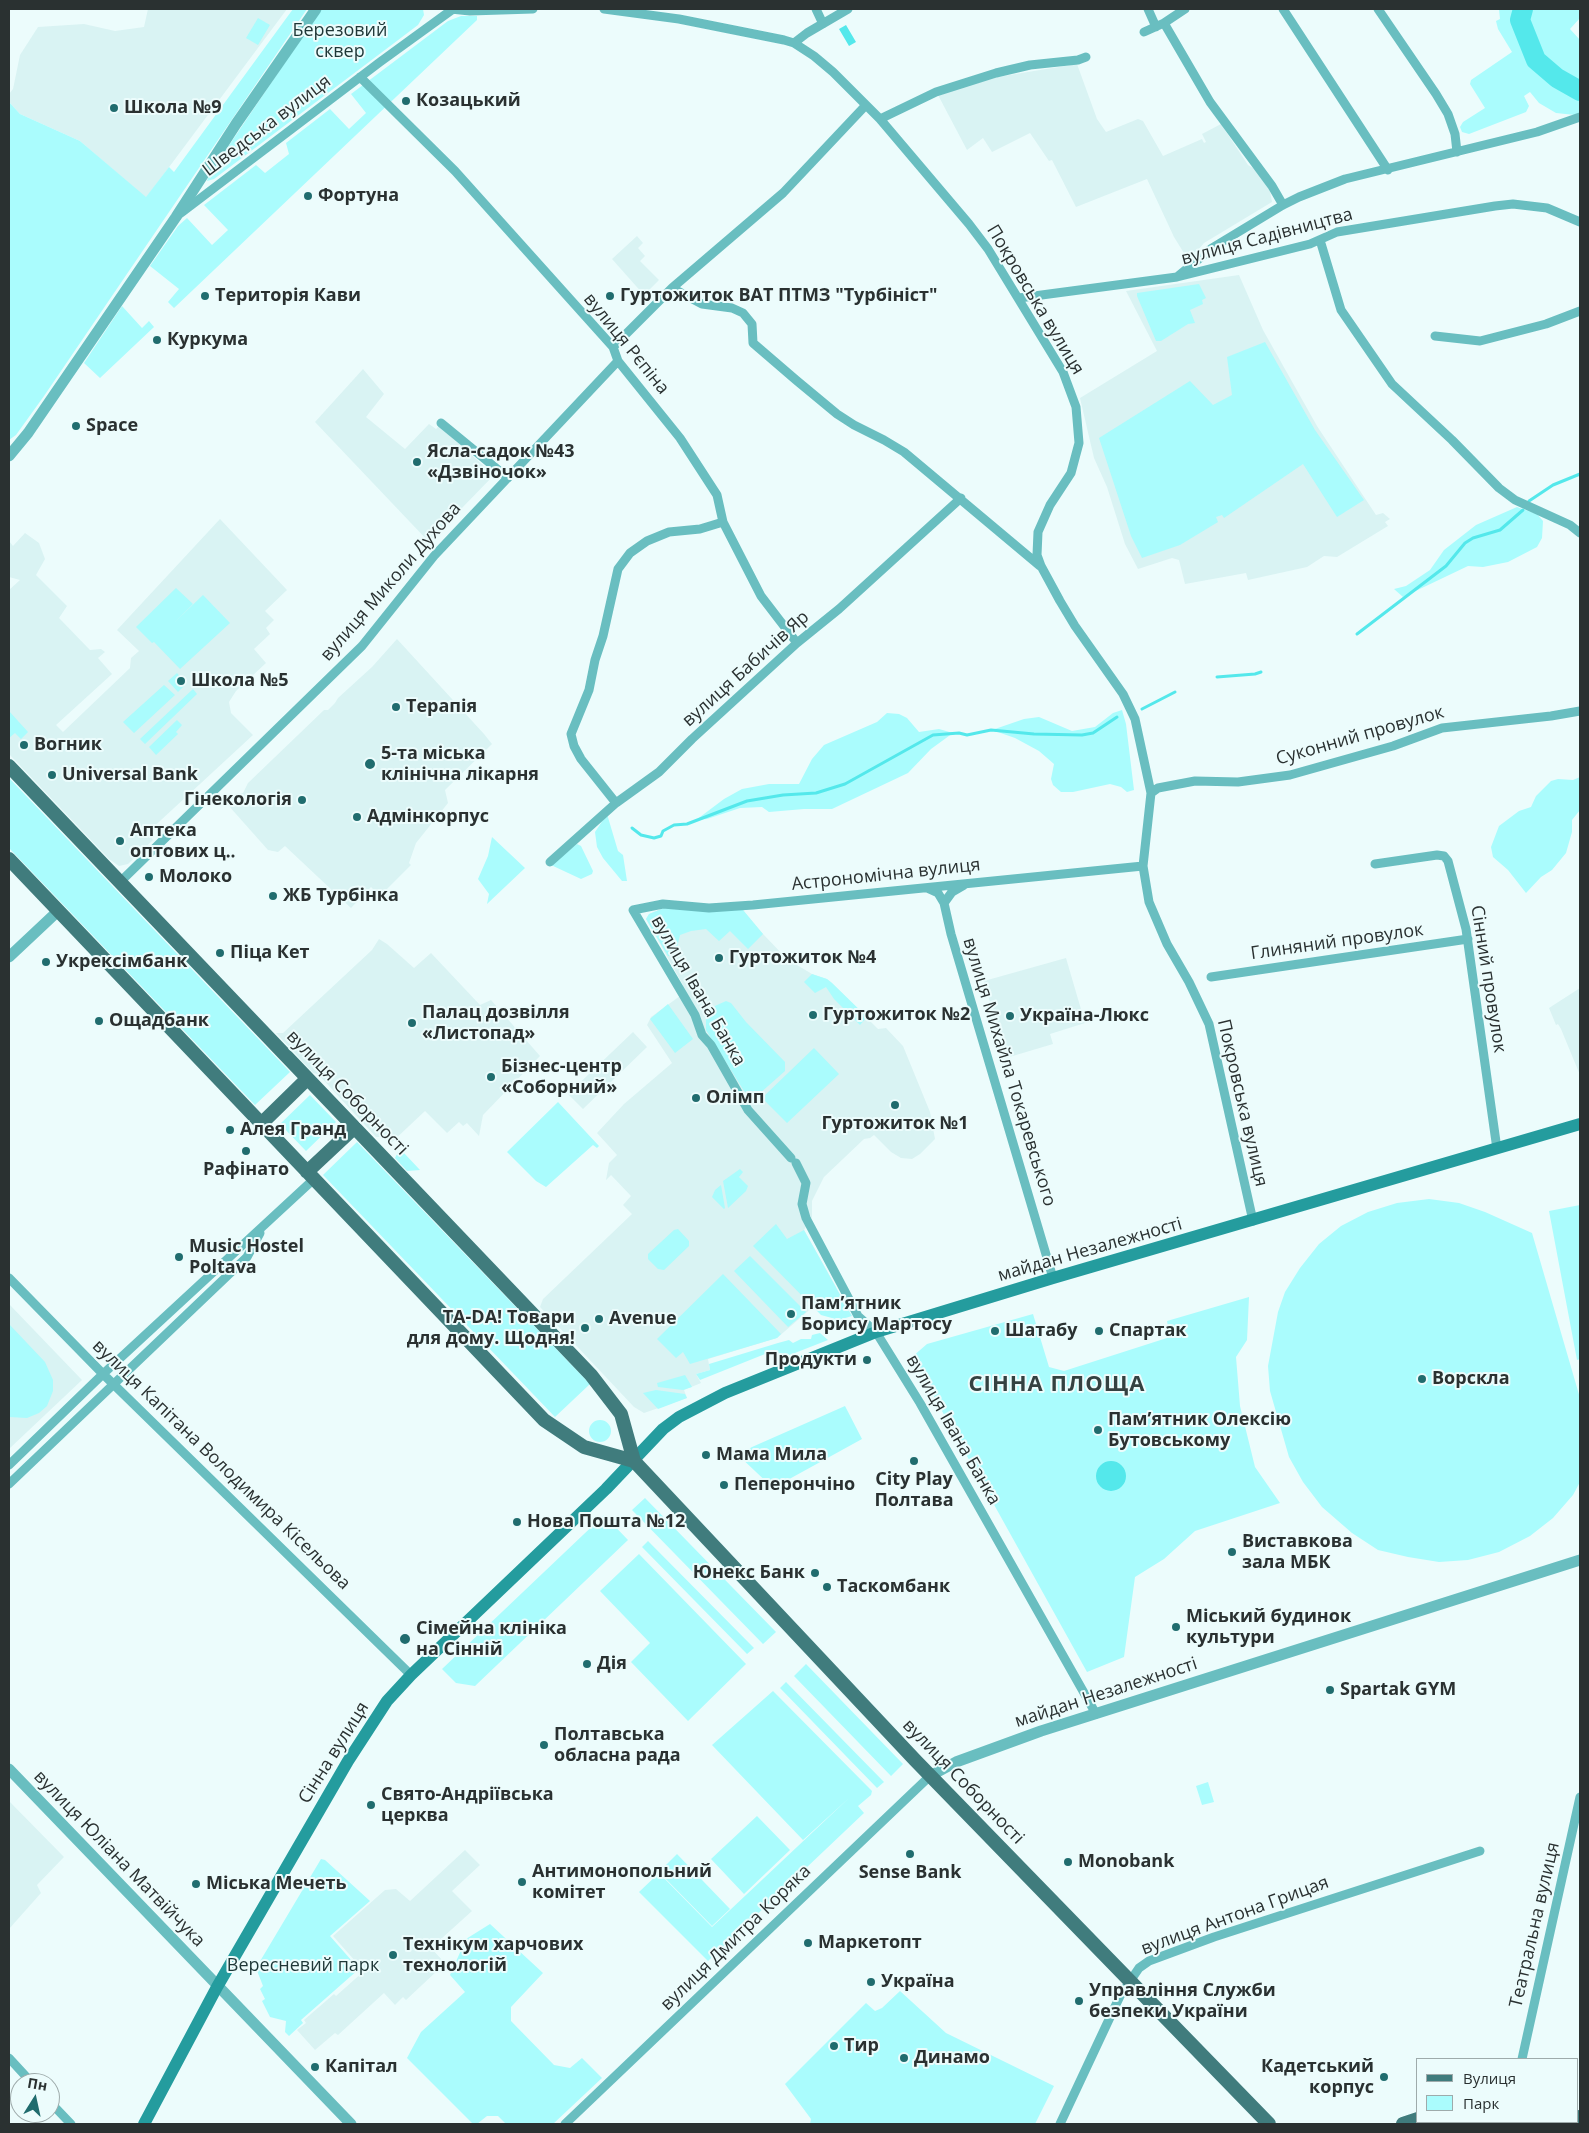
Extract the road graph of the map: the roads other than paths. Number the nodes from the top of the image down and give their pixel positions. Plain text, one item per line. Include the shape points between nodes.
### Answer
1 (316, 9) edge
2 (452, 9) edge
3 (534, 9) edge
4 (604, 9) edge
5 (816, 9) edge
6 (848, 9) edge
7 (1148, 9) edge
8 (1184, 9) edge
9 (1284, 9) edge
10 (1378, 9) edge
11 (621, 10) edge
12 (823, 24) junction
13 (1160, 25) junction
14 (1144, 32) dead end
15 (794, 43) junction
16 (1086, 57) dead end
17 (360, 77) junction
18 (866, 105) junction
19 (1580, 117) edge
20 (880, 119) junction
21 (1457, 152) junction
22 (1388, 170) junction
23 (1283, 204) junction
24 (176, 217) junction
25 (1580, 222) edge
26 (1320, 240) junction
27 (1177, 277) junction
28 (672, 288) junction
29 (1019, 298) junction
30 (1580, 311) edge
31 (1435, 336) dead end
32 (613, 348) junction
33 (618, 361) junction
34 (441, 424) dead end
35 (9, 456) edge
36 (508, 478) junction
37 (961, 498) junction
38 (723, 522) junction
39 (1580, 533) edge
40 (1041, 566) junction
41 (796, 643) junction
42 (1580, 711) edge
43 (9, 766) edge
44 (1151, 793) junction
45 (616, 803) junction
46 (9, 859) edge
47 (550, 862) dead end
48 (1375, 864) dead end
49 (1143, 866) junction
50 (119, 883) junction
51 (970, 884) junction
52 (922, 887) junction
53 (944, 903) junction
54 (632, 910) joint
55 (58, 911) junction
56 (1468, 939) junction
57 (9, 957) edge
58 (1211, 977) dead end
59 (307, 1079) junction
60 (261, 1124) junction
61 (1580, 1124) edge
62 (354, 1128) junction
63 (1497, 1149) junction
64 (311, 1176) junction
65 (1253, 1221) junction
66 (265, 1224) junction
67 (9, 1278) edge
68 (1053, 1278) junction
69 (876, 1332) junction
70 (103, 1374) junction
71 (114, 1384) junction
72 (634, 1461) junction
73 (9, 1465) edge
74 (9, 1484) edge
75 (1580, 1560) edge
76 (411, 1675) junction
77 (1096, 1714) junction
78 (9, 1769) edge
79 (930, 1776) junction
80 (1580, 1797) edge
81 (1480, 1851) dead end
82 (1129, 1981) junction
83 (217, 1987) junction
84 (9, 2058) edge
85 (1522, 2058) edge
86 (23, 2073) edge
87 (60, 2112) edge
88 (1416, 2120) edge
89 (71, 2124) edge
90 (144, 2124) edge
91 (351, 2124) edge
92 (564, 2124) edge
93 (1060, 2124) edge
94 (1268, 2124) edge
95 (1403, 2124) edge

1 - 24 street, Шведська вулиця
2 - 3 street
2 - 17 street, Шведська вулиця
4 - 11 street, Покровська вулиця
5 - 12 street
6 - 12 street
7 - 13 street
8 - 13 street
9 - 22 street
10 - 21 street via 1448,114
11 - 15 street, Покровська вулиця
12 - 15 street
13 - 14 street
13 - 23 street
15 - 18 street, Покровська вулиця via 833,72
16 - 20 street via 996,73 936,92
17 - 24 street, Шведська вулиця
17 - 32 street, вулиця Рєпіна via 455,171
18 - 20 street, Покровська вулиця
18 - 28 street via 782,193
19 - 21 street via 1537,132
20 - 29 street, Покровська вулиця via 974,230
21 - 22 street
22 - 23 street via 1345,179
23 - 27 street via 1212,248
24 - 35 street, Шведська вулиця via 28,434
25 - 26 street, вулиця Садівництва via 1547,208 1513,204 1345,230
26 - 27 street, вулиця Садівництва
26 - 39 street via 1341,310 1392,384 1499,488 1515,500 1570,524
27 - 29 street, вулиця Садівництва
28 - 32 street
28 - 37 street via 702,304 732,308 743,313 752,324 753,343 816,397 854,425 904,452
29 - 40 street, Покровська вулиця via 1070,387 1079,429 1074,465 1038,532 1036,549
30 - 31 street via 1546,324 1480,341
32 - 33 street, вулиця Рєпіна
33 - 36 street, вулиця Миколи Духова
33 - 38 street, вулиця Рєпіна via 697,464 717,495
34 - 36 street
36 - 50 street, вулиця Миколи Духова via 434,556 362,646
37 - 40 street
37 - 41 street, вулиця Бабичів Яр via 839,609
38 - 41 street, вулиця Рєпіна via 761,596
38 - 45 street via 700,529 669,532 647,540 618,568 588,690 571,734 581,759
40 - 44 street, Покровська вулиця via 1075,626 1131,710
41 - 45 street, вулиця Бабичів Яр via 659,772
42 - 44 street, Суконний провулок via 1442,728 1393,746 1290,775 1238,782 1195,782 1158,788
43 - 50 main road, вулиця Соборності
44 - 49 street, Покровська вулиця
45 - 47 street, вулиця Бабичів Яр
46 - 55 main road
48 - 56 street, Сінний провулок via 1444,856 1460,902
49 - 51 street, Астрономічна вулиця
49 - 65 street, Покровська вулиця via 1152,910 1209,1024
50 - 59 main road, вулиця Соборності
51 - 52 street, Астрономічна вулиця
51 - 53 street via 952,892
52 - 53 street via 938,893
52 - 54 street, Астрономічна вулиця via 732,907 663,904
53 - 68 street, вулиця Михайла Токаревського
54 - 69 street, вулиця Івана Банка via 748,1110 794,1161 806,1183 802,1204 806,1218 858,1316
55 - 57 street
55 - 60 main road
56 - 58 street, Глиняний провулок
56 - 63 street, Сінний провулок
59 - 60 main road
59 - 62 main road, вулиця Соборності
60 - 64 main road
61 - 63 main road, майдан Незалежності
62 - 64 main road
62 - 72 main road, вулиця Соборності via 602,1389 621,1414
63 - 65 main road, майдан Незалежності
64 - 66 street
64 - 72 main road via 544,1420 584,1447
65 - 68 main road, майдан Незалежності
66 - 70 street
66 - 71 street via 246,1257
67 - 70 street, вулиця Капітана Володимира Кісельова
68 - 69 main road, майдан Незалежності
69 - 72 main road, майдан Незалежності via 725,1393 679,1417 663,1429
69 - 77 street, вулиця Івана Банка via 922,1406
70 - 71 street, вулиця Капітана Володимира Кісельова
70 - 73 street
71 - 74 street
71 - 76 street, вулиця Капітана Володимира Кісельова
72 - 76 main road, Сінна вулиця
72 - 79 main road, вулиця Соборності
75 - 77 street, майдан Незалежності
76 - 83 main road, Сінна вулиця via 366,1730
77 - 79 street, майдан Незалежності via 956,1762
78 - 83 street, вулиця Юліана Матвійчука
79 - 82 main road, вулиця Соборності
79 - 92 street, вулиця Дмитра Коряка
80 - 85 street, Театральна вулиця
81 - 82 street, вулиця Антона Грицая via 1214,1937 1138,1968
82 - 93 street, вулиця Антона Грицая
82 - 94 main road, вулиця Соборності
83 - 90 main road, Сінна вулиця
83 - 91 street, вулиця Юліана Матвійчука
84 - 86 street
87 - 89 street
88 - 95 main road

